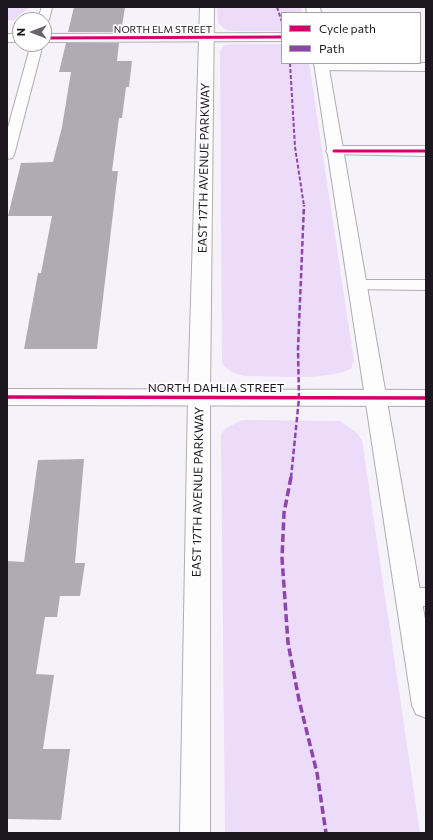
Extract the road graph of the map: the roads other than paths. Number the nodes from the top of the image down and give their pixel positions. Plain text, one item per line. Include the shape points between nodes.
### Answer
1 (207, 7) edge
2 (281, 37) edge
3 (52, 38) edge
4 (207, 38) junction
5 (34, 52) edge
6 (321, 65) edge
7 (426, 67) edge
8 (334, 151) junction
9 (426, 152) edge
10 (7, 155) edge
11 (356, 285) junction
12 (426, 285) edge
13 (7, 397) edge
14 (199, 397) junction
15 (375, 398) junction
16 (426, 398) edge
17 (417, 597) edge
18 (426, 705) edge
19 (195, 833) edge

1 - 4 main road, EAST 17TH AVENUE PARKWAY
2 - 4 main road, NORTH ELM STREET
3 - 4 main road, NORTH ELM STREET
4 - 14 main road, EAST 17TH AVENUE PARKWAY
5 - 10 lane
6 - 7 lane
6 - 8 main road
8 - 9 main road
8 - 11 main road
11 - 12 lane
11 - 15 main road
13 - 14 main road, NORTH DAHLIA STREET
14 - 15 main road, NORTH DAHLIA STREET
14 - 19 main road, EAST 17TH AVENUE PARKWAY
15 - 16 main road, NORTH DAHLIA STREET
15 - 17 main road
17 - 18 main road

